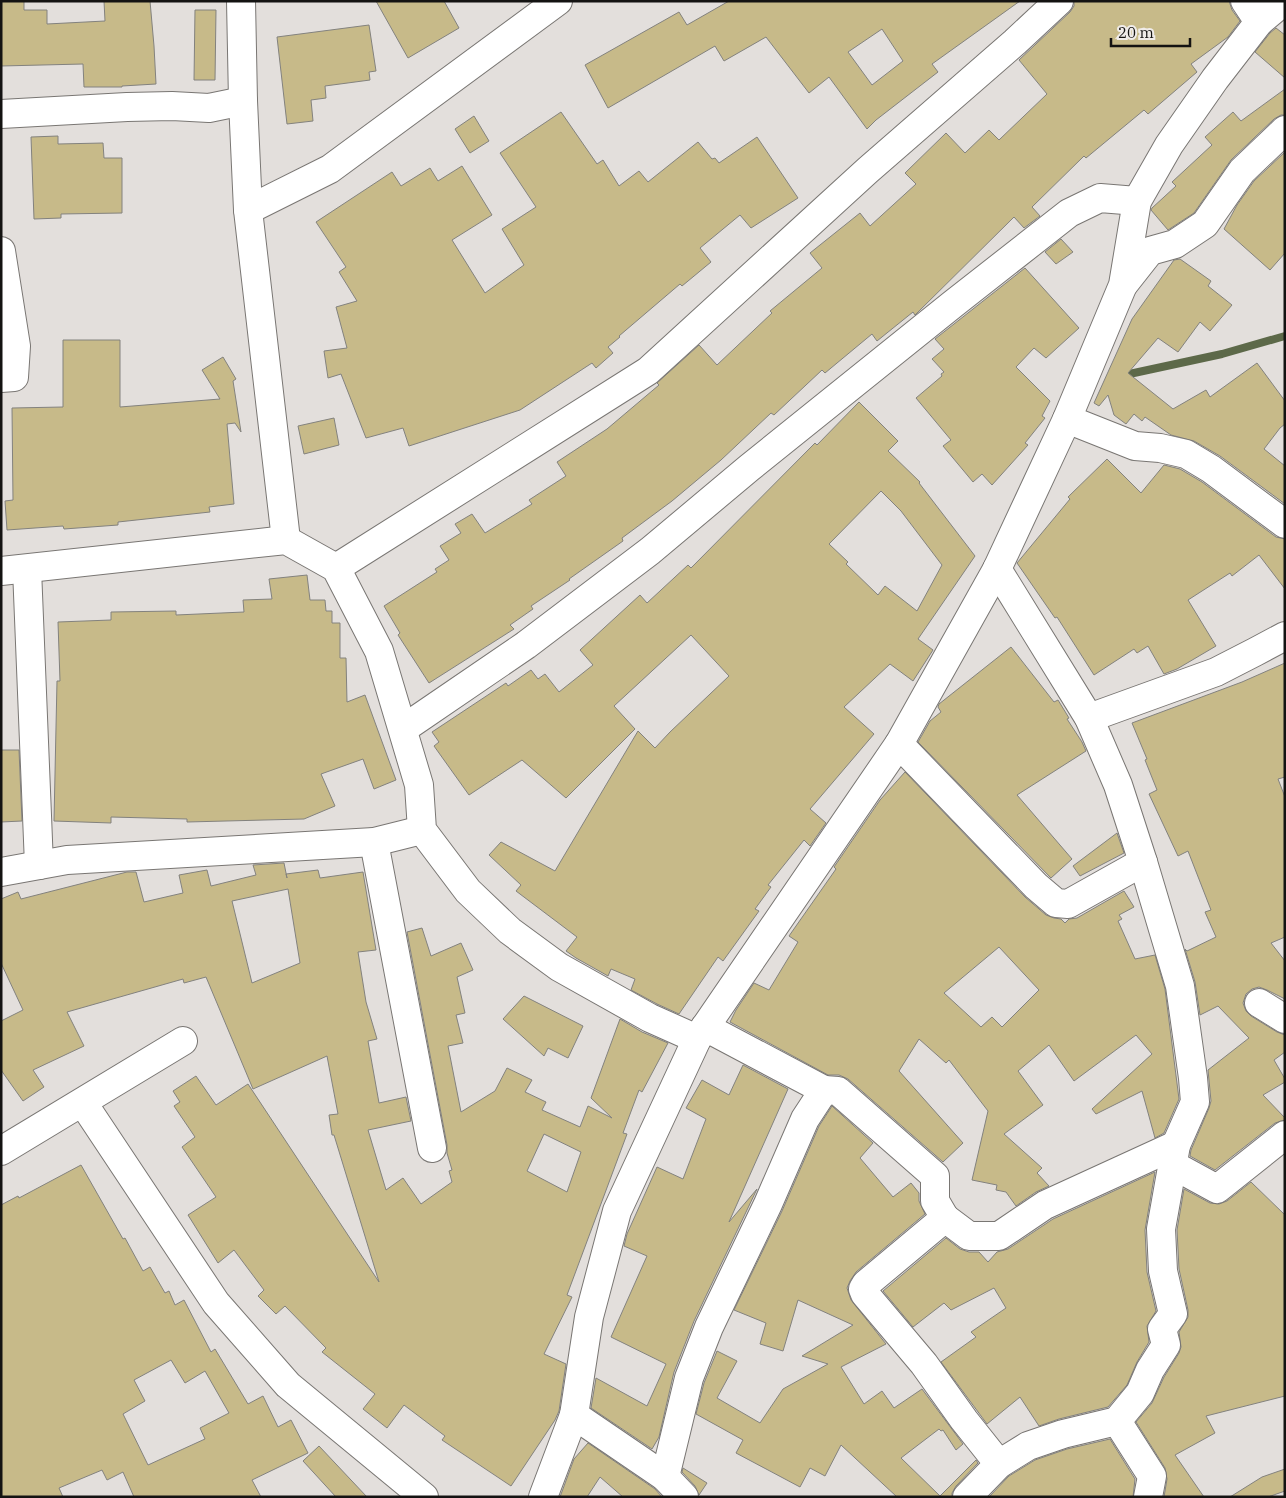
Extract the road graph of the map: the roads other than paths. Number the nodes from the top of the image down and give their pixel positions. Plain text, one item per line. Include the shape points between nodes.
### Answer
1 (241, 1) edge
2 (558, 1) edge
3 (1059, 1) edge
4 (1284, 1) edge
5 (1252, 11) edge
6 (243, 101) junction
7 (1, 114) edge
8 (1285, 130) edge
9 (1137, 202) junction
10 (248, 210) junction
11 (1, 251) edge
12 (1123, 285) junction
13 (1, 378) edge
14 (1067, 419) junction
15 (1285, 524) edge
16 (286, 540) junction
17 (336, 568) junction
18 (997, 569) junction
19 (14, 570) edge
20 (1285, 636) edge
21 (1089, 718) junction
22 (403, 729) junction
23 (899, 744) junction
24 (422, 830) junction
25 (374, 842) junction
26 (1143, 862) junction
27 (39, 865) junction
28 (1, 872) edge
29 (1259, 1003) dead end
30 (1285, 1019) edge
31 (701, 1033) junction
32 (183, 1041) dead end
33 (824, 1090) junction
34 (83, 1103) junction
35 (1285, 1135) edge
36 (432, 1148) dead end
37 (1, 1151) edge
38 (1175, 1155) junction
39 (945, 1218) junction
40 (574, 1415) junction
41 (1117, 1421) junction
42 (999, 1464) junction
43 (665, 1477) junction
44 (424, 1497) edge
45 (543, 1497) edge
46 (684, 1497) edge
47 (967, 1497) edge
48 (1148, 1497) edge

1 - 6 street
2 - 10 street via 330,169
3 - 17 street via 648,371
4 - 5 street
5 - 9 street via 1215,80 1169,145
6 - 7 street via 209,108 172,106
6 - 10 street
8 - 12 street via 1242,172 1205,224 1176,244 1150,251
9 - 12 street
9 - 22 street via 1100,198 1069,213 937,316 650,551 526,645
10 - 16 street
11 - 13 street via 16,346 14,377
12 - 14 street
14 - 15 street via 1135,446 1186,454
14 - 18 street
16 - 17 street
16 - 19 street
17 - 22 street via 379,651
18 - 21 street
18 - 23 street
19 - 27 street
20 - 21 street via 1216,672
21 - 26 street via 1118,785
22 - 24 street via 419,785
23 - 26 street via 1056,903 1068,904
23 - 31 street
24 - 25 street
24 - 31 street via 468,890 510,931 559,967 650,1018
25 - 27 street via 67,860
25 - 36 street
26 - 38 street via 1180,986 1193,1078 1195,1102
27 - 28 street
29 - 30 street
31 - 33 street
31 - 40 street via 617,1211 589,1317
32 - 34 street
33 - 39 street via 838,1091 935,1176 935,1200
33 - 43 street via 805,1119 709,1327 689,1378
34 - 37 street
34 - 44 street via 216,1303 288,1385
35 - 38 street via 1217,1189
38 - 39 street via 1045,1205 999,1236 969,1236
38 - 41 street via 1161,1229 1163,1271 1173,1314 1162,1329 1166,1345 1140,1392
39 - 42 street via 863,1289 864,1294 924,1364
40 - 43 street
40 - 45 street
41 - 42 street via 1028,1446
41 - 48 street via 1152,1476
42 - 47 street
43 - 46 street

